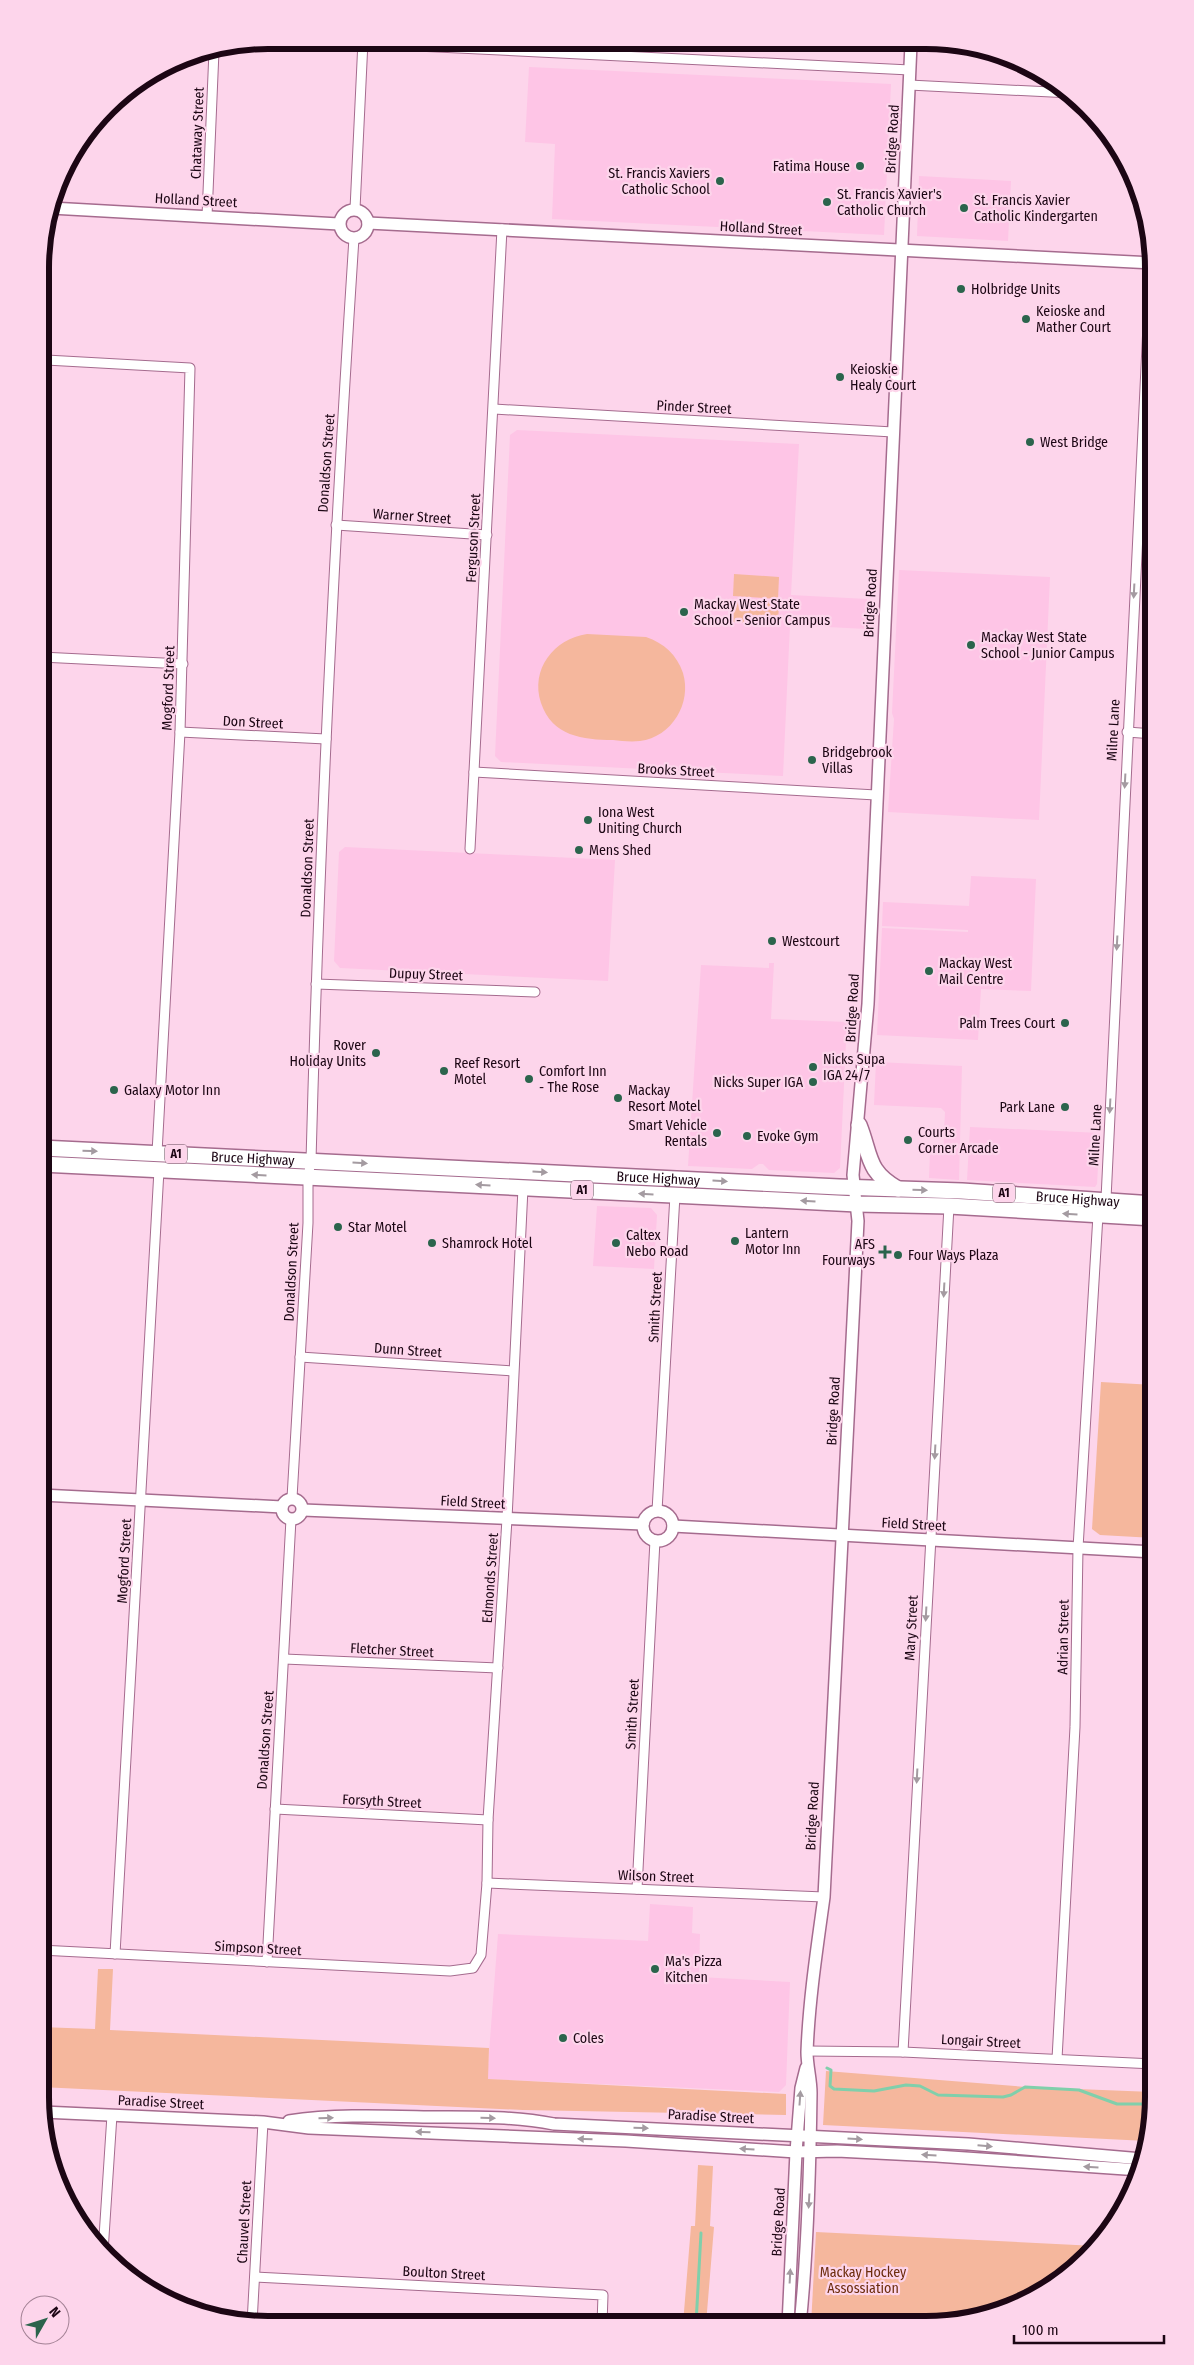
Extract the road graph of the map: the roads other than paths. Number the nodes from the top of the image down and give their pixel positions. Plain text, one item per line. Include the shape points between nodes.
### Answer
1 (362, 49) edge
2 (484, 49) edge
3 (911, 49) edge
4 (214, 55) edge
5 (910, 70) junction
6 (910, 85) junction
7 (1057, 92) edge
8 (57, 208) edge
9 (355, 209) junction
10 (207, 216) junction
11 (368, 223) junction
12 (339, 224) junction
13 (502, 229) junction
14 (354, 238) junction
15 (901, 251) junction
16 (1145, 263) edge
17 (49, 360) edge
18 (1145, 394) edge
19 (494, 410) junction
20 (893, 432) junction
21 (336, 525) junction
22 (487, 534) junction
23 (49, 657) edge
24 (183, 664) junction
25 (180, 732) junction
26 (1127, 732) junction
27 (1145, 733) edge
28 (326, 739) junction
29 (474, 772) junction
30 (876, 795) junction
31 (470, 849) dead end
32 (316, 984) junction
33 (535, 992) dead end
34 (859, 1125) junction
35 (49, 1148) edge
36 (157, 1153) junction
37 (311, 1161) junction
38 (49, 1164) edge
39 (159, 1170) junction
40 (308, 1177) junction
41 (523, 1188) junction
42 (854, 1188) junction
43 (899, 1190) junction
44 (675, 1195) junction
45 (1106, 1200) junction
46 (1145, 1203) edge
47 (857, 1204) junction
48 (949, 1206) junction
49 (1098, 1215) junction
50 (1145, 1218) edge
51 (300, 1357) junction
52 (513, 1371) junction
53 (49, 1495) edge
54 (292, 1498) junction
55 (141, 1501) junction
56 (282, 1508) junction
57 (302, 1510) junction
58 (657, 1511) junction
59 (507, 1519) junction
60 (292, 1520) junction
61 (643, 1524) junction
62 (673, 1526) junction
63 (841, 1535) junction
64 (655, 1540) junction
65 (930, 1540) junction
66 (1078, 1548) junction
67 (1145, 1552) edge
68 (284, 1658) junction
69 (498, 1668) junction
70 (275, 1810) junction
71 (488, 1820) junction
72 (487, 1883) junction
73 (637, 1889) junction
74 (824, 1897) junction
75 (49, 1950) edge
76 (115, 1954) junction
77 (267, 1962) junction
78 (473, 1968) joint
79 (903, 2052) junction
80 (807, 2056) junction
81 (1056, 2058) junction
82 (1145, 2063) edge
83 (49, 2112) edge
84 (112, 2115) junction
85 (262, 2122) junction
86 (277, 2123) junction
87 (797, 2136) junction
88 (809, 2137) junction
89 (796, 2152) junction
90 (809, 2152) junction
91 (1137, 2159) edge
92 (1133, 2170) edge
93 (104, 2243) edge
94 (255, 2277) junction
95 (252, 2316) edge
96 (602, 2316) edge
97 (788, 2316) edge
98 (801, 2316) edge

1 - 9 street
2 - 5 street
3 - 5 street, Bridge Road
4 - 10 street, Chataway Street
5 - 6 street, Bridge Road
6 - 7 street
6 - 15 street, Bridge Road
8 - 10 street, Holland Street
9 - 11 street via 364,214
9 - 12 street via 345,212
10 - 12 street, Holland Street
11 - 13 street, Holland Street
11 - 14 street via 363,234
12 - 14 street via 344,234
13 - 15 street, Holland Street
13 - 19 street, Ferguson Street
14 - 21 street, Donaldson Street
15 - 16 street, Holland Street
15 - 20 street, Bridge Road
17 - 24 street, Mogford Street via 190,368
18 -> 26 street, Milne Lane
19 - 20 street, Pinder Street
19 - 22 street, Ferguson Street
20 - 30 street, Bridge Road
21 - 22 street, Warner Street
21 - 28 street, Donaldson Street
22 - 29 street, Ferguson Street
23 - 24 street
24 - 25 street, Mogford Street
25 - 28 street, Don Street
25 - 36 street, Mogford Street
26 - 27 street
26 -> 45 street, Milne Lane
28 - 32 street, Donaldson Street
29 - 30 street, Brooks Street
29 - 31 street, Ferguson Street
30 - 34 street, Bridge Road via 868,1004
32 - 33 street, Dupuy Street
32 - 37 street, Donaldson Street
34 - 42 street, Bridge Road
34 - 43 highway via 871,1166
35 -> 36 highway, Bruce Highway / A1
36 - 37 highway, Bruce Highway / A1
37 - 40 street, Donaldson Street
37 -> 42 highway, Bruce Highway / A1
38 - 39 highway, Bruce Highway / A1
40 -> 39 highway, Bruce Highway / A1
39 - 55 street, Mogford Street
41 -> 40 highway, Bruce Highway / A1
40 - 51 street, Donaldson Street
44 -> 41 highway, Bruce Highway / A1
41 - 52 street, Edmonds Street
42 - 43 highway, Bruce Highway / A1
42 - 47 street, Bridge Road
43 -> 45 highway, Bruce Highway / A1
47 -> 44 highway, Bruce Highway / A1
44 - 58 street, Smith Street
45 - 46 highway, Bruce Highway / A1
47 - 48 highway, Bruce Highway / A1
47 - 63 street, Bridge Road
49 -> 48 highway, Bruce Highway / A1
48 -> 65 street, Mary Street
49 - 50 highway, Bruce Highway / A1
49 - 66 street, Adrian Street
51 - 52 street, Dunn Street
51 - 54 street, Donaldson Street
52 - 59 street, Edmonds Street
53 - 55 street
54 - 56 street via 286,1500
54 - 57 street via 298,1501
55 - 56 street
55 - 76 street, Mogford Street
56 - 60 street via 284,1516
57 - 59 street, Field Street
57 - 60 street via 299,1517
58 - 61 street via 648,1515
58 - 62 street via 669,1516
59 - 61 street, Field Street
59 - 69 street, Edmonds Street
60 - 68 street, Donaldson Street
61 - 64 street via 646,1535
62 - 63 street, Field Street
62 - 64 street via 667,1538
63 - 65 street, Field Street
63 - 74 street, Bridge Road
64 - 73 street, Smith Street
65 - 66 street, Field Street
65 -> 79 street, Mary Street
66 - 67 street, Field Street
66 - 81 street, Adrian Street via 1075,1727
68 - 69 street, Fletcher Street
68 - 70 street, Donaldson Street
69 - 71 street, Edmonds Street
70 - 71 street, Forsyth Street
70 - 77 street, Donaldson Street
71 - 72 street, Edmonds Street
72 - 73 street, Wilson Street
72 - 78 street, Edmonds Street via 481,1955
73 - 74 street, Wilson Street
74 - 80 street, Bridge Road via 812,1982
75 - 76 street, Simpson Street
76 - 77 street, Simpson Street
77 - 78 street, Simpson Street via 450,1971
79 - 80 street, Longair Street
79 - 81 street, Longair Street
87 -> 80 street, Bridge Road
80 - 88 street, Bridge Road via 811,2090
81 - 82 street, Longair Street
83 - 84 street, Paradise Street
84 - 85 street, Paradise Street
84 - 93 street
85 - 86 street, Paradise Street
85 - 94 street, Chauvel Street
86 -> 87 street, Paradise Street via 308,2118 517,2118 554,2124
89 -> 86 street, Paradise Street via 626,2141 309,2128
87 - 88 street, Paradise Street
87 - 89 street, Bridge Road
88 - 90 street, Bridge Road
88 -> 91 street, Paradise Street via 968,2144
89 - 90 street, Paradise Street
97 -> 89 street, Bridge Road
92 -> 90 street, Paradise Street via 936,2156
90 -> 98 street, Bridge Road
94 - 95 street, Chauvel Street
94 - 96 street, Boulton Street via 603,2296

